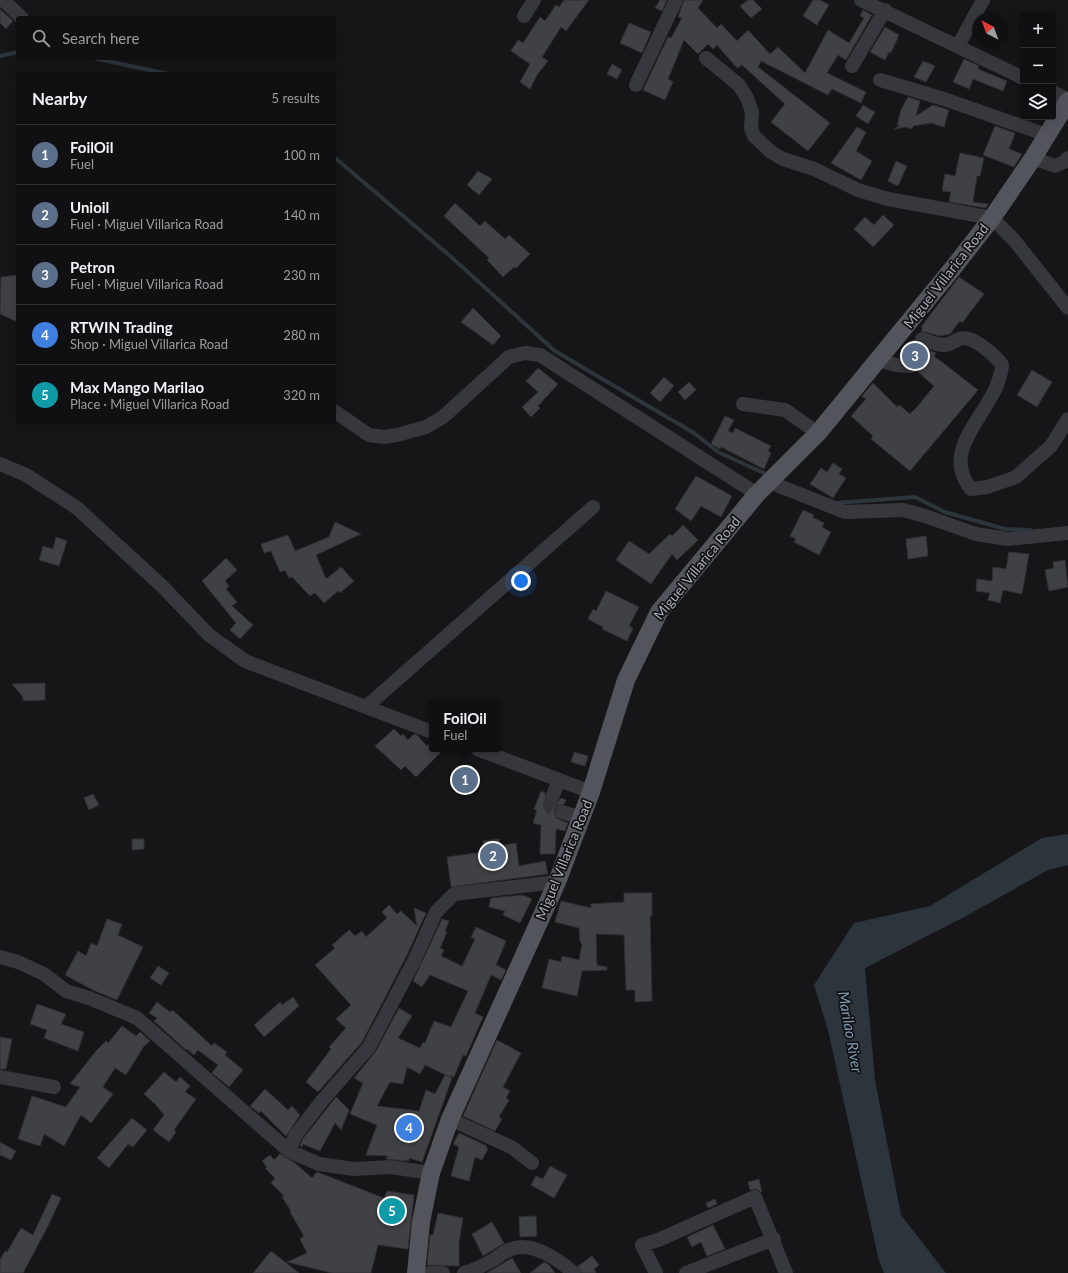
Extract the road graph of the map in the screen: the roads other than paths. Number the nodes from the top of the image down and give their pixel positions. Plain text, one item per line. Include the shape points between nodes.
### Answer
1 (3, 0) edge
2 (534, 0) edge
3 (676, 0) edge
4 (861, 0) edge
5 (983, 0) edge
6 (885, 10) junction
7 (20, 16) edge
8 (524, 16) dead end
9 (958, 46) junction
10 (706, 58) dead end
11 (852, 66) dead end
12 (1020, 77) edge
13 (880, 80) dead end
14 (636, 85) dead end
15 (1056, 94) edge
16 (1068, 101) edge
17 (1063, 122) edge
18 (1047, 136) junction
19 (1033, 158) junction
20 (1068, 158) edge
21 (992, 218) junction
22 (1068, 308) edge
23 (906, 327) junction
24 (878, 360) junction
25 (911, 366) dead end
26 (743, 404) dead end
27 (336, 412) edge
28 (1068, 419) edge
29 (818, 433) junction
30 (0, 464) edge
31 (763, 488) junction
32 (592, 507) dead end
33 (1068, 533) edge
34 (366, 707) junction
35 (429, 731) edge
36 (485, 752) edge
37 (559, 780) junction
38 (591, 792) junction
39 (553, 795) tunnel mouth
40 (562, 812) tunnel mouth
41 (581, 818) junction
42 (557, 882) junction
43 (0, 958) edge
44 (0, 1077) edge
45 (54, 1087) dead end
46 (450, 1119) junction
47 (289, 1151) junction
48 (532, 1163) dead end
49 (431, 1173) junction
50 (774, 1238) junction
51 (416, 1273) edge
52 (430, 1273) edge
53 (444, 1273) edge
54 (464, 1273) edge
55 (574, 1273) edge
56 (656, 1273) edge
57 (686, 1273) edge
58 (786, 1273) edge

1 - 7 street
2 - 8 street
3 - 14 street
4 - 6 street
5 - 9 street
6 - 9 street
6 - 11 street
9 - 12 street
10 - 21 street via 739,85 752,112 751,128 754,136 783,159 814,169 858,190 888,199
13 - 18 street via 944,99
15 - 16 street
16 - 17 main road, Miguel Villarica Road
17 - 18 main road, Miguel Villarica Road
18 - 19 main road, Miguel Villarica Road
19 - 20 street via 1055,166
19 - 21 main road, Miguel Villarica Road
21 - 22 street via 1014,240
21 - 23 main road, Miguel Villarica Road
23 - 24 main road, Miguel Villarica Road
23 - 28 street via 922,344 948,344 962,338 971,339 997,358 1002,365 997,384 961,449 959,468 962,478 971,489 987,487 1016,477 1051,446
24 - 25 street
24 - 29 main road, Miguel Villarica Road
26 - 29 street via 785,410
27 - 31 street via 369,435 384,437 426,427 443,417 509,356 525,353 540,355
29 - 31 main road, Miguel Villarica Road
30 - 34 street via 26,475 77,508 162,586 209,635 245,661
31 - 33 street via 845,512 904,510 976,534 1008,539
31 - 38 main road, Miguel Villarica Road via 658,612 626,680
32 - 34 street
34 - 35 street
36 - 37 street
37 - 38 street
37 - 39 street
38 - 41 main road, Miguel Villarica Road
40 - 41 street
41 - 42 main road, Miguel Villarica Road
42 - 46 main road, Miguel Villarica Road
42 - 47 street via 454,894 436,912 393,1004 369,1047 321,1102 295,1136
43 - 47 street via 18,962 44,974 66,992 89,998 137,1018
44 - 45 street
46 - 48 street via 514,1148
46 - 49 main road, Miguel Villarica Road
47 - 49 street via 319,1164 354,1169 391,1166
49 - 51 main road, Miguel Villarica Road via 421,1222
50 - 56 street via 755,1197 642,1245
50 - 57 street
50 - 58 street
52 - 53 street
54 - 55 street via 492,1261 510,1249 522,1248 534,1249 550,1256

